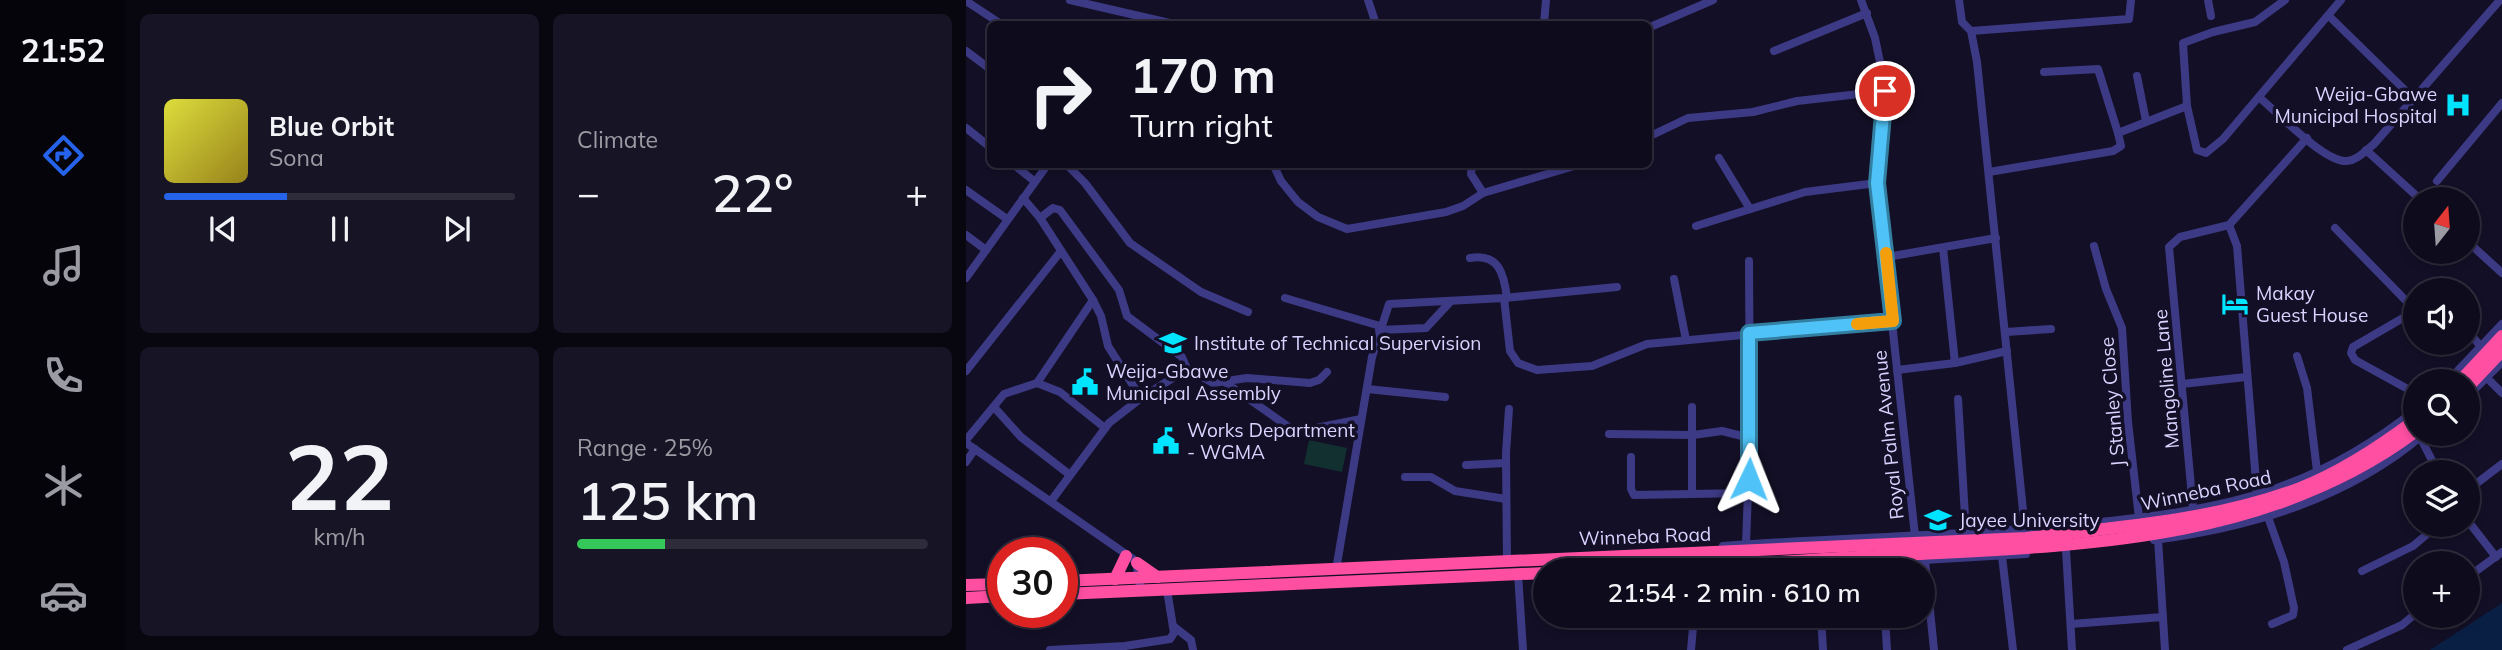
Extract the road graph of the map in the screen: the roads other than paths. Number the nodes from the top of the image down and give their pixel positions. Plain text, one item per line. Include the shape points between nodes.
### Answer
1 (1070, 0) edge
2 (1368, 0) edge
3 (1546, 0) edge
4 (1713, 0) edge
5 (1861, 0) edge
6 (1959, 0) edge
7 (2131, 0) edge
8 (2208, 0) edge
9 (2285, 0) edge
10 (2341, 0) edge
11 (2500, 0) edge
12 (966, 1) edge
13 (1096, 3) edge
14 (1867, 13) junction
15 (2211, 16) dead end
16 (2329, 16) junction
17 (996, 21) edge
18 (1163, 21) edge
19 (1375, 21) edge
20 (1544, 21) edge
21 (1652, 26) edge
22 (1971, 31) junction
23 (1774, 51) dead end
24 (969, 53) edge
25 (966, 64) edge
26 (987, 67) edge
27 (2044, 72) dead end
28 (2137, 76) dead end
29 (1885, 91) junction
30 (2260, 98) junction
31 (2413, 98) junction
32 (2502, 103) edge
33 (2188, 106) junction
34 (2146, 121) junction
35 (966, 128) edge
36 (2118, 133) junction
37 (1652, 135) edge
38 (2308, 138) junction
39 (987, 145) edge
40 (2366, 150) junction
41 (1719, 158) dead end
42 (1018, 168) edge
43 (1045, 168) edge
44 (1070, 168) edge
45 (1275, 168) edge
46 (1472, 168) edge
47 (1567, 168) edge
48 (1989, 172) junction
49 (1034, 181) junction
50 (2437, 181) dead end
51 (1877, 183) junction
52 (2407, 187) edge
53 (966, 190) edge
54 (1483, 193) junction
55 (1023, 198) junction
56 (1750, 209) junction
57 (1040, 218) junction
58 (1007, 219) junction
59 (2229, 225) junction
60 (1696, 226) dead end
61 (2335, 228) dead end
62 (966, 235) edge
63 (1996, 238) junction
64 (2094, 246) dead end
65 (1943, 247) junction
66 (986, 250) junction
67 (1061, 251) junction
68 (2480, 253) edge
69 (1887, 257) junction
70 (1471, 258) dead end
71 (1749, 261) dead end
72 (2502, 273) edge
73 (966, 278) edge
74 (1674, 279) dead end
75 (1617, 287) dead end
76 (1506, 298) junction
77 (1285, 299) dead end
78 (2403, 299) edge
79 (1093, 300) junction
80 (1451, 301) junction
81 (1248, 312) dead end
82 (2403, 318) edge
83 (1893, 321) junction
84 (2502, 324) edge
85 (1379, 328) junction
86 (2051, 329) dead end
87 (2006, 332) junction
88 (1749, 333) junction
89 (2502, 336) edge
90 (1686, 340) junction
91 (2481, 346) joint
92 (2007, 351) junction
93 (2502, 351) edge
94 (2297, 356) dead end
95 (2502, 362) edge
96 (1955, 363) junction
97 (1187, 369) junction
98 (2459, 369) edge
99 (2471, 369) edge
100 (1897, 370) junction
101 (966, 371) edge
102 (1327, 372) dead end
103 (2480, 374) edge
104 (2246, 377) junction
105 (2487, 378) junction
106 (1037, 383) junction
107 (1226, 383) junction
108 (2182, 384) junction
109 (2480, 385) edge
110 (2403, 386) edge
111 (1367, 389) junction
112 (2502, 393) edge
113 (1445, 397) dead end
114 (1141, 398) junction
115 (1958, 400) dead end
116 (994, 407) junction
117 (1692, 407) dead end
118 (1509, 410) dead end
119 (1361, 419) junction
120 (2403, 420) edge
121 (1105, 428) junction
122 (2403, 428) edge
123 (1609, 434) dead end
124 (1693, 435) junction
125 (1750, 438) junction
126 (966, 441) edge
127 (2403, 444) edge
128 (2406, 446) edge
129 (975, 449) junction
130 (1632, 457) dead end
131 (966, 462) edge
132 (1506, 463) junction
133 (2502, 464) edge
134 (1466, 465) dead end
135 (2317, 471) junction
136 (1070, 475) junction
137 (1405, 477) dead end
138 (2480, 481) edge
139 (1692, 493) junction
140 (1748, 493) junction
141 (2257, 494) junction
142 (1506, 499) junction
143 (1052, 501) junction
144 (2193, 508) junction
145 (2268, 517) junction
146 (2139, 518) junction
147 (2025, 530) junction
148 (1966, 533) junction
149 (2104, 534) junction
150 (2480, 534) edge
151 (1915, 536) junction
152 (2424, 537) edge
153 (2158, 539) junction
154 (1746, 544) junction
155 (2066, 550) junction
156 (1656, 555) junction
157 (2499, 555) edge
158 (2002, 556) junction
159 (1129, 557) junction
160 (1809, 558) edge
161 (1935, 560) edge
162 (1507, 562) junction
163 (1437, 564) junction
164 (2480, 568) edge
165 (1336, 570) junction
166 (2362, 571) dead end
167 (1533, 573) edge
168 (1517, 574) junction
169 (1442, 577) junction
170 (1161, 578) junction
171 (1115, 579) junction
172 (1078, 580) edge
173 (987, 584) edge
174 (966, 585) edge
175 (1135, 585) junction
176 (1167, 590) junction
177 (1078, 592) edge
178 (987, 597) edge
179 (966, 598) edge
180 (2163, 617) junction
181 (2403, 623) edge
182 (2071, 624) junction
183 (2272, 624) dead end
184 (1173, 626) junction
185 (1693, 628) edge
186 (1822, 628) edge
187 (1885, 628) edge
188 (1932, 628) edge
189 (1126, 648) edge
190 (1050, 650) edge
191 (1193, 650) edge
192 (1523, 650) edge
193 (1691, 650) edge
194 (1823, 650) edge
195 (1886, 650) edge
196 (1934, 650) edge
197 (2013, 650) edge
198 (2072, 650) edge
199 (2165, 650) edge
200 (2347, 650) edge

1 - 13 street
2 - 19 street
3 - 20 street
4 - 21 street
5 - 14 street, Royal Palm Avenue
6 - 22 street via 1962,22
7 - 22 street via 2129,19
8 - 15 street
9 - 33 street via 2255,22 2183,43
10 - 16 street
11 - 31 street
12 - 17 street
13 - 18 street
14 - 23 street
14 - 29 street, Royal Palm Avenue
16 - 30 street
16 - 31 street
22 - 48 street
24 - 25 street
24 - 26 street
27 - 36 street via 2098,69
28 - 34 street
29 - 37 street via 1688,118
29 - 51 street, Royal Palm Avenue
30 - 33 street via 2206,153 2196,150
30 - 38 street
31 - 40 street
32 - 50 street
33 - 34 street
34 - 36 street
35 - 39 street
36 - 48 street via 2122,146 2113,151
38 - 40 street via 2328,157 2339,160 2357,158
38 - 59 street
40 - 52 street
41 - 56 street
42 - 49 street
43 - 49 street
44 - 81 street via 1130,243 1201,292
45 - 54 street via 1298,202 1318,218 1347,229 1446,212
46 - 54 street
47 - 54 street
48 - 63 street
49 - 55 street
51 - 56 street via 1805,192
51 - 69 street, Royal Palm Avenue
53 - 58 street
55 - 57 street
55 - 58 street
56 - 60 street
57 - 67 street
57 - 97 street via 1053,208 1060,210 1119,290 1127,316 1182,356
58 - 66 street
59 - 104 street via 2237,246
59 - 108 street, Mangoline Lane via 2179,237 2169,247
61 - 78 street
62 - 66 street
63 - 65 street
63 - 87 street
64 - 146 street, J Stanley Close via 2122,328
65 - 69 street
65 - 96 street
66 - 73 street
67 - 79 street
67 - 101 street
68 - 72 street
69 - 83 street, Royal Palm Avenue
70 - 76 street via 1495,261 1503,274
71 - 88 street
74 - 90 street
75 - 76 street
76 - 80 street
76 - 90 street via 1510,351 1527,368 1548,371 1592,366 1631,348
77 - 85 street
79 - 106 street
79 - 114 street via 1108,346
80 - 85 street via 1426,328
80 - 85 street via 1389,304
82 - 110 street via 2353,347 2351,353 2355,360
83 - 88 street
83 - 100 street, Royal Palm Avenue
84 - 91 street
85 - 111 street
86 - 87 street
87 - 92 street
88 - 90 street
88 - 125 street
89 - 99 highway
91 - 98 street
92 - 96 street
92 - 147 street
93 - 103 highway
94 - 135 street
95 - 105 street
96 - 100 street
97 - 107 street via 1207,381
97 - 114 street
100 - 151 street, Royal Palm Avenue
102 - 107 street via 1310,383 1247,378
104 - 108 street
104 - 141 street
105 - 109 street
105 - 112 street
106 - 116 street via 1004,394
106 - 121 street via 1060,393
107 - 119 street via 1296,432
108 - 144 street, Mangoline Lane
111 - 113 street
111 - 119 street
114 - 121 street
115 - 148 street
116 - 126 street
116 - 136 street via 1015,432
117 - 124 street
118 - 132 street
119 - 165 street
120 - 135 street
121 - 136 street
122 - 149 highway, Winneba Road via 2338,471 2301,487 2252,503
123 - 124 street
124 - 125 street via 1722,431
124 - 139 street
125 - 140 street
126 - 129 street
127 - 149 highway, Winneba Road via 2320,488 2263,510 2215,524
128 - 145 street via 2345,486
129 - 131 street
129 - 143 street
130 - 139 street via 1632,494
132 - 134 street
132 - 142 street
133 - 138 street
135 - 141 street
136 - 143 street
137 - 142 street via 1431,477 1455,491
139 - 140 street
140 - 154 street
141 - 144 street
142 - 162 street
143 - 159 street
144 - 146 street
145 - 153 street
145 - 183 street via 2295,612
146 - 149 street
147 - 148 street
147 - 149 street
148 - 151 street
149 - 153 street
149 - 155 street
149 - 156 highway, Winneba Road
149 - 160 highway, Winneba Road
150 - 157 street
151 - 154 street
152 - 166 street
153 - 180 street
154 - 156 street
155 - 158 street
155 - 182 street
156 - 162 highway, Winneba Road
157 - 164 street
158 - 161 street
158 - 197 street
159 - 170 highway
159 - 171 highway
159 - 175 street
162 - 163 highway, Winneba Road
163 - 165 highway, Winneba Road
163 - 169 highway
165 - 170 highway, Winneba Road
167 - 168 highway, Winneba Road
168 - 169 highway, Winneba Road
168 - 192 street
169 - 176 highway, Winneba Road
170 - 175 highway, Winneba Road
171 - 172 highway, Winneba Road
171 - 175 highway, Winneba Road
173 - 174 highway
175 - 176 highway, Winneba Road
175 - 177 highway, Winneba Road
176 - 184 street
178 - 179 highway
180 - 182 street
180 - 199 street
181 - 200 street
182 - 198 street
184 - 189 street via 1170,639
184 - 191 street via 1191,640
185 - 193 street
186 - 194 street
187 - 195 street
188 - 196 street
189 - 190 street

